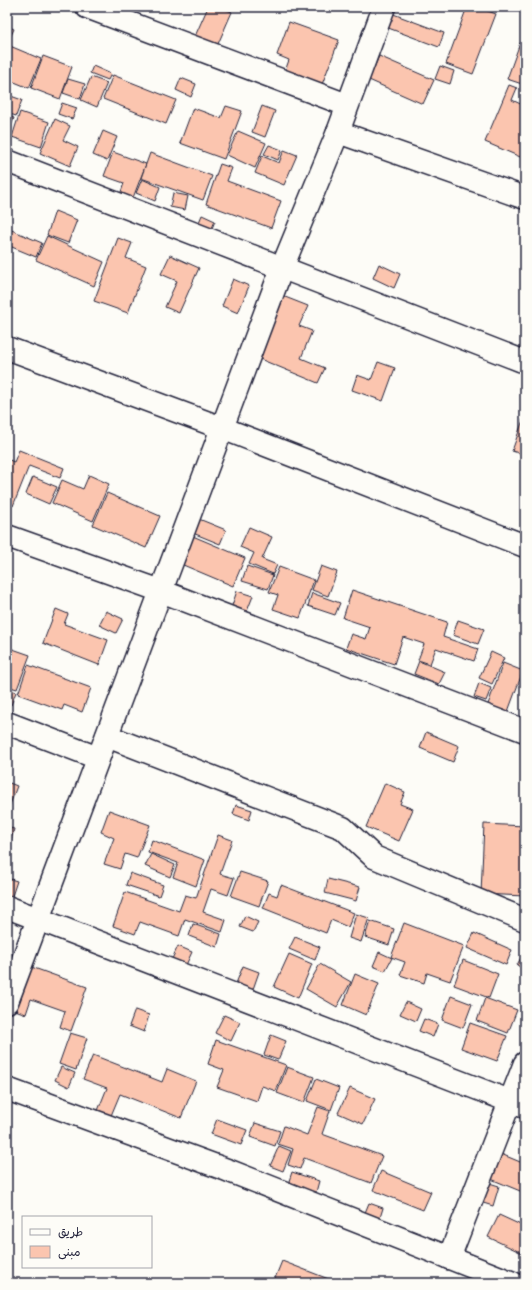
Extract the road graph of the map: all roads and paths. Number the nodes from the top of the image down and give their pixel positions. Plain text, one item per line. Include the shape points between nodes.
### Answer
1 (87, 7) edge
2 (384, 7) edge
3 (347, 105) junction
4 (338, 132) junction
5 (7, 161) edge
6 (525, 198) edge
7 (282, 268) junction
8 (7, 348) edge
9 (525, 362) edge
10 (222, 428) junction
11 (7, 536) edge
12 (525, 546) edge
13 (161, 591) junction
14 (7, 723) edge
15 (525, 731) edge
16 (107, 736) junction
17 (98, 758) junction
18 (7, 907) edge
19 (38, 919) junction
20 (525, 920) edge
21 (7, 1002) edge
22 (525, 1063) edge
23 (7, 1089) edge
24 (518, 1104) edge
25 (449, 1258) junction
26 (513, 1283) edge

1 - 3 street
2 - 3 street
3 - 4 street
4 - 6 street
4 - 7 street
5 - 7 street
7 - 9 street
7 - 10 street
8 - 10 street
10 - 12 street
10 - 13 street
11 - 13 street
13 - 15 street
13 - 16 street
14 - 17 street
16 - 17 street
16 - 20 street via 343,828 374,857
17 - 19 street
18 - 19 street
19 - 21 street
19 - 24 street
22 - 24 street
23 - 25 street via 227,1170
24 - 25 street
25 - 26 street

